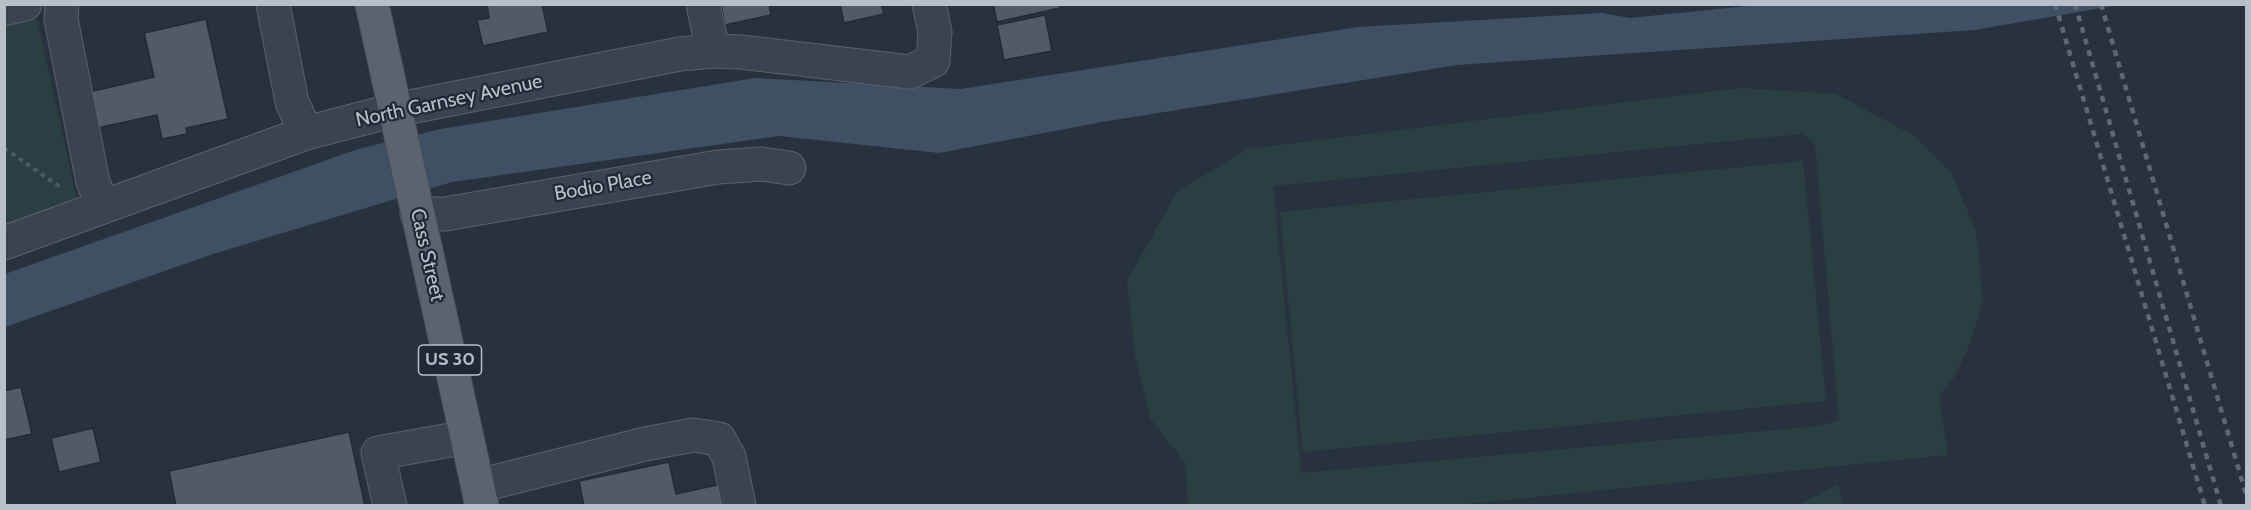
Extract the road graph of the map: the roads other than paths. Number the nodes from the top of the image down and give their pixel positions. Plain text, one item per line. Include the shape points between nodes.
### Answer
1 (25, 4) edge
2 (62, 4) edge
3 (273, 4) edge
4 (372, 4) edge
5 (703, 4) edge
6 (929, 4) edge
7 (4, 9) edge
8 (713, 51) junction
9 (395, 110) junction
10 (306, 134) junction
11 (789, 168) dead end
12 (103, 207) junction
13 (417, 214) junction
14 (4, 243) edge
15 (467, 437) junction
16 (480, 496) edge
17 (390, 506) edge
18 (739, 506) edge

1 - 7 street
2 - 12 street via 61,19 93,182
3 - 10 street via 292,102
4 - 9 main road, Cass Street / US 30
5 - 8 street
6 - 8 street, North Garnsey Avenue via 935,32 933,61 910,72
8 - 9 street, North Garnsey Avenue via 680,54
9 - 10 street, North Garnsey Avenue
9 - 13 main road, Cass Street / US 30
10 - 12 street, North Garnsey Avenue
11 - 13 street, Bodio Place via 762,164 718,167 445,214
12 - 14 street, North Garnsey Avenue
13 - 15 main road, Cass Street / US 30
15 - 16 main road, Cass Street / US 30
15 - 17 street via 378,453
16 - 18 street via 645,444 693,435 719,439 729,457

